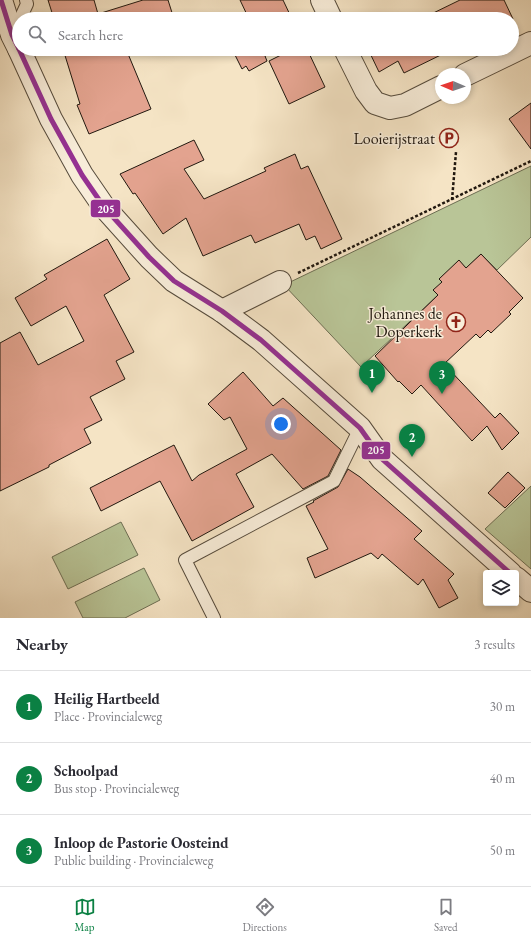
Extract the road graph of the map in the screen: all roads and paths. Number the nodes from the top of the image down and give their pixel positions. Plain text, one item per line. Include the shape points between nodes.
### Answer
1 (1, 0) edge
2 (26, 0) edge
3 (322, 0) edge
4 (25, 12) edge
5 (328, 12) edge
6 (12, 23) edge
7 (531, 43) edge
8 (519, 49) edge
9 (26, 56) edge
10 (348, 56) edge
11 (504, 56) edge
12 (471, 72) edge
13 (435, 90) edge
14 (456, 152) dead end
15 (531, 161) edge
16 (452, 200) junction
17 (280, 282) joint
18 (222, 311) junction
19 (360, 428) junction
20 (507, 570) edge
21 (519, 581) edge
22 (531, 591) edge
23 (214, 618) edge

1 - 6 street
2 - 4 lane
3 - 5 street
7 - 8 street
9 - 18 street via 51,119 82,175 104,207 174,281
10 - 13 street via 375,103 390,108 405,105
11 - 12 street
14 - 16 path
15 - 16 path
16 - 17 path
17 - 18 street
18 - 19 street via 261,340
19 - 20 street via 382,458
19 - 23 lane via 334,481 185,560
21 - 22 street

